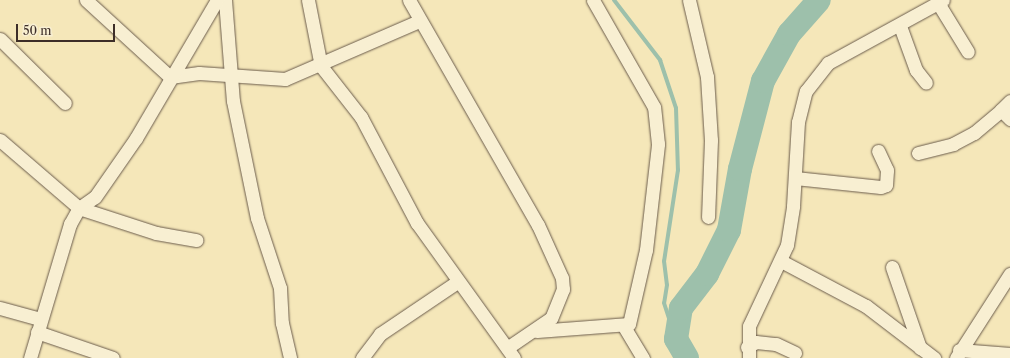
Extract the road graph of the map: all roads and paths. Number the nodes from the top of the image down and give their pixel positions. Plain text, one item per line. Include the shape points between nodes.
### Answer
1 (86, 0) edge
2 (218, 0) edge
3 (225, 0) edge
4 (308, 0) edge
5 (409, 0) edge
6 (593, 0) edge
7 (689, 0) edge
8 (940, 2) edge
9 (420, 21) junction
10 (900, 26) junction
11 (0, 39) edge
12 (968, 52) dead end
13 (321, 66) junction
14 (170, 77) junction
15 (230, 77) junction
16 (926, 83) dead end
17 (65, 103) dead end
18 (1007, 110) edge
19 (0, 140) edge
20 (878, 151) dead end
21 (918, 153) dead end
22 (795, 178) junction
23 (79, 208) junction
24 (708, 217) dead end
25 (196, 240) dead end
26 (781, 261) junction
27 (892, 267) dead end
28 (1010, 274) edge
29 (457, 282) junction
30 (0, 308) edge
31 (40, 319) junction
32 (623, 325) junction
33 (537, 331) junction
34 (37, 332) junction
35 (920, 349) junction
36 (510, 353) edge
37 (748, 353) edge
38 (795, 353) dead end
39 (958, 354) edge
40 (1010, 354) edge
41 (30, 358) edge
42 (113, 358) edge
43 (290, 358) edge
44 (362, 358) edge
45 (643, 358) edge
46 (934, 358) edge

1 - 14 street
2 - 14 street
3 - 15 street
4 - 13 street
5 - 9 street
6 - 32 street via 654,107 658,126 646,250 631,320
7 - 24 street via 707,77 711,140
8 - 10 street
8 - 12 street
9 - 13 street
9 - 33 street via 538,226 562,278 558,303 550,318
10 - 16 street via 916,70
10 - 22 street via 828,63 816,76 806,91 798,122
11 - 17 street
13 - 15 street via 285,79
13 - 29 street via 361,116 417,223
14 - 15 street via 199,73
14 - 23 street via 136,138 95,196
15 - 43 street via 257,218 280,288 282,323
18 - 21 street via 953,144
19 - 23 street
20 - 22 street via 887,170 886,185 881,187
22 - 26 street via 791,226
23 - 25 street via 156,233
23 - 31 street via 70,224
26 - 35 street via 866,306
26 - 37 street via 749,326
27 - 35 street
28 - 39 street
29 - 36 street
29 - 44 street via 380,334
30 - 31 street
31 - 34 street
32 - 33 street
32 - 45 street
33 - 36 street
34 - 41 street
34 - 42 street
35 - 46 street
37 - 38 street via 756,342 776,344
39 - 40 street

